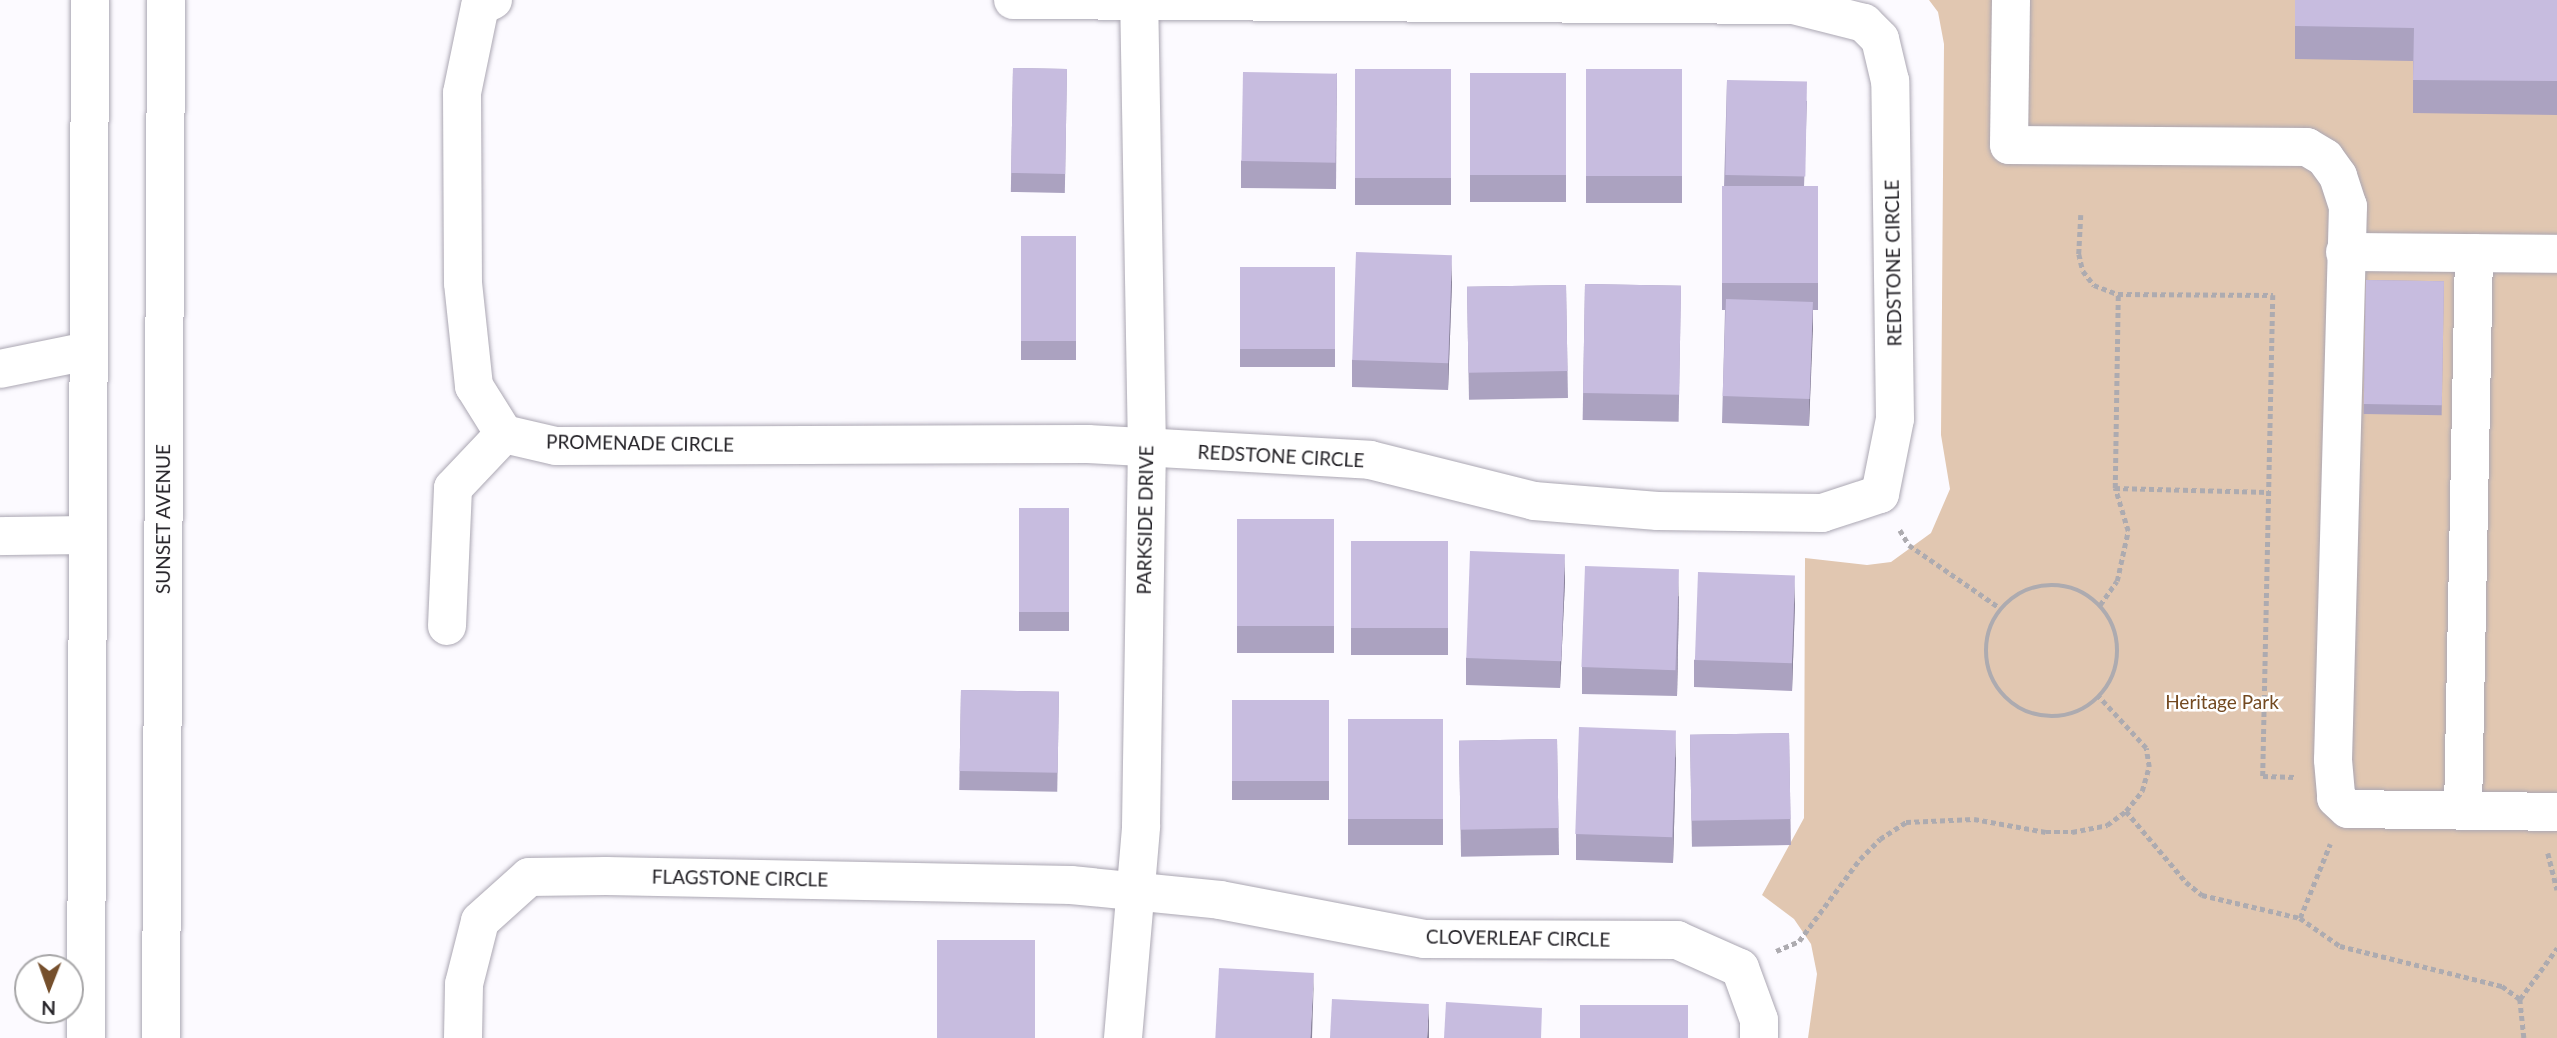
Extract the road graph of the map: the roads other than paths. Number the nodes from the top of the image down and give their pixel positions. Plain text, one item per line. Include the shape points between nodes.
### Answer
1 (90, 0) edge
2 (166, 0) edge
3 (493, 0) edge
4 (1013, 0) edge
5 (2011, 0) edge
6 (1140, 1) edge
7 (2345, 252) junction
8 (2474, 253) junction
9 (2557, 254) edge
10 (88, 351) junction
11 (0, 369) edge
12 (504, 434) junction
13 (1147, 450) junction
14 (88, 535) junction
15 (0, 536) edge
16 (447, 625) dead end
17 (2463, 810) junction
18 (2557, 811) edge
19 (1136, 890) junction
20 (86, 1038) edge
21 (161, 1038) edge
22 (463, 1038) edge
23 (1123, 1038) edge
24 (1759, 1038) edge

1 - 10 street
2 - 21 street, SUNSET AVENUE
3 - 12 street via 480,6 462,93 463,283 474,386
4 - 6 street
5 - 7 street via 2009,145 2307,147 2325,158 2338,176 2348,206
6 - 13 street, PARKSIDE DRIVE
6 - 13 street, REDSTONE CIRCLE via 1793,5 1864,23 1881,39 1890,81 1895,419 1880,494 1822,513 1658,511 1535,501 1370,460
7 - 8 street
7 - 17 street via 2332,782 2336,798 2348,809
8 - 9 street
8 - 17 street
10 - 11 street
10 - 14 street
12 - 13 street, PROMENADE CIRCLE via 556,446 1088,444
12 - 16 street via 453,488
13 - 19 street, PARKSIDE DRIVE
14 - 15 street
14 - 20 street
17 - 18 street
19 - 22 street, FLAGSTONE CIRCLE via 528,877 480,921 464,984
19 - 23 street, PARKSIDE DRIVE
19 - 24 street, CLOVERLEAF CIRCLE via 1220,900 1424,939 1677,940 1740,968 1759,1020

